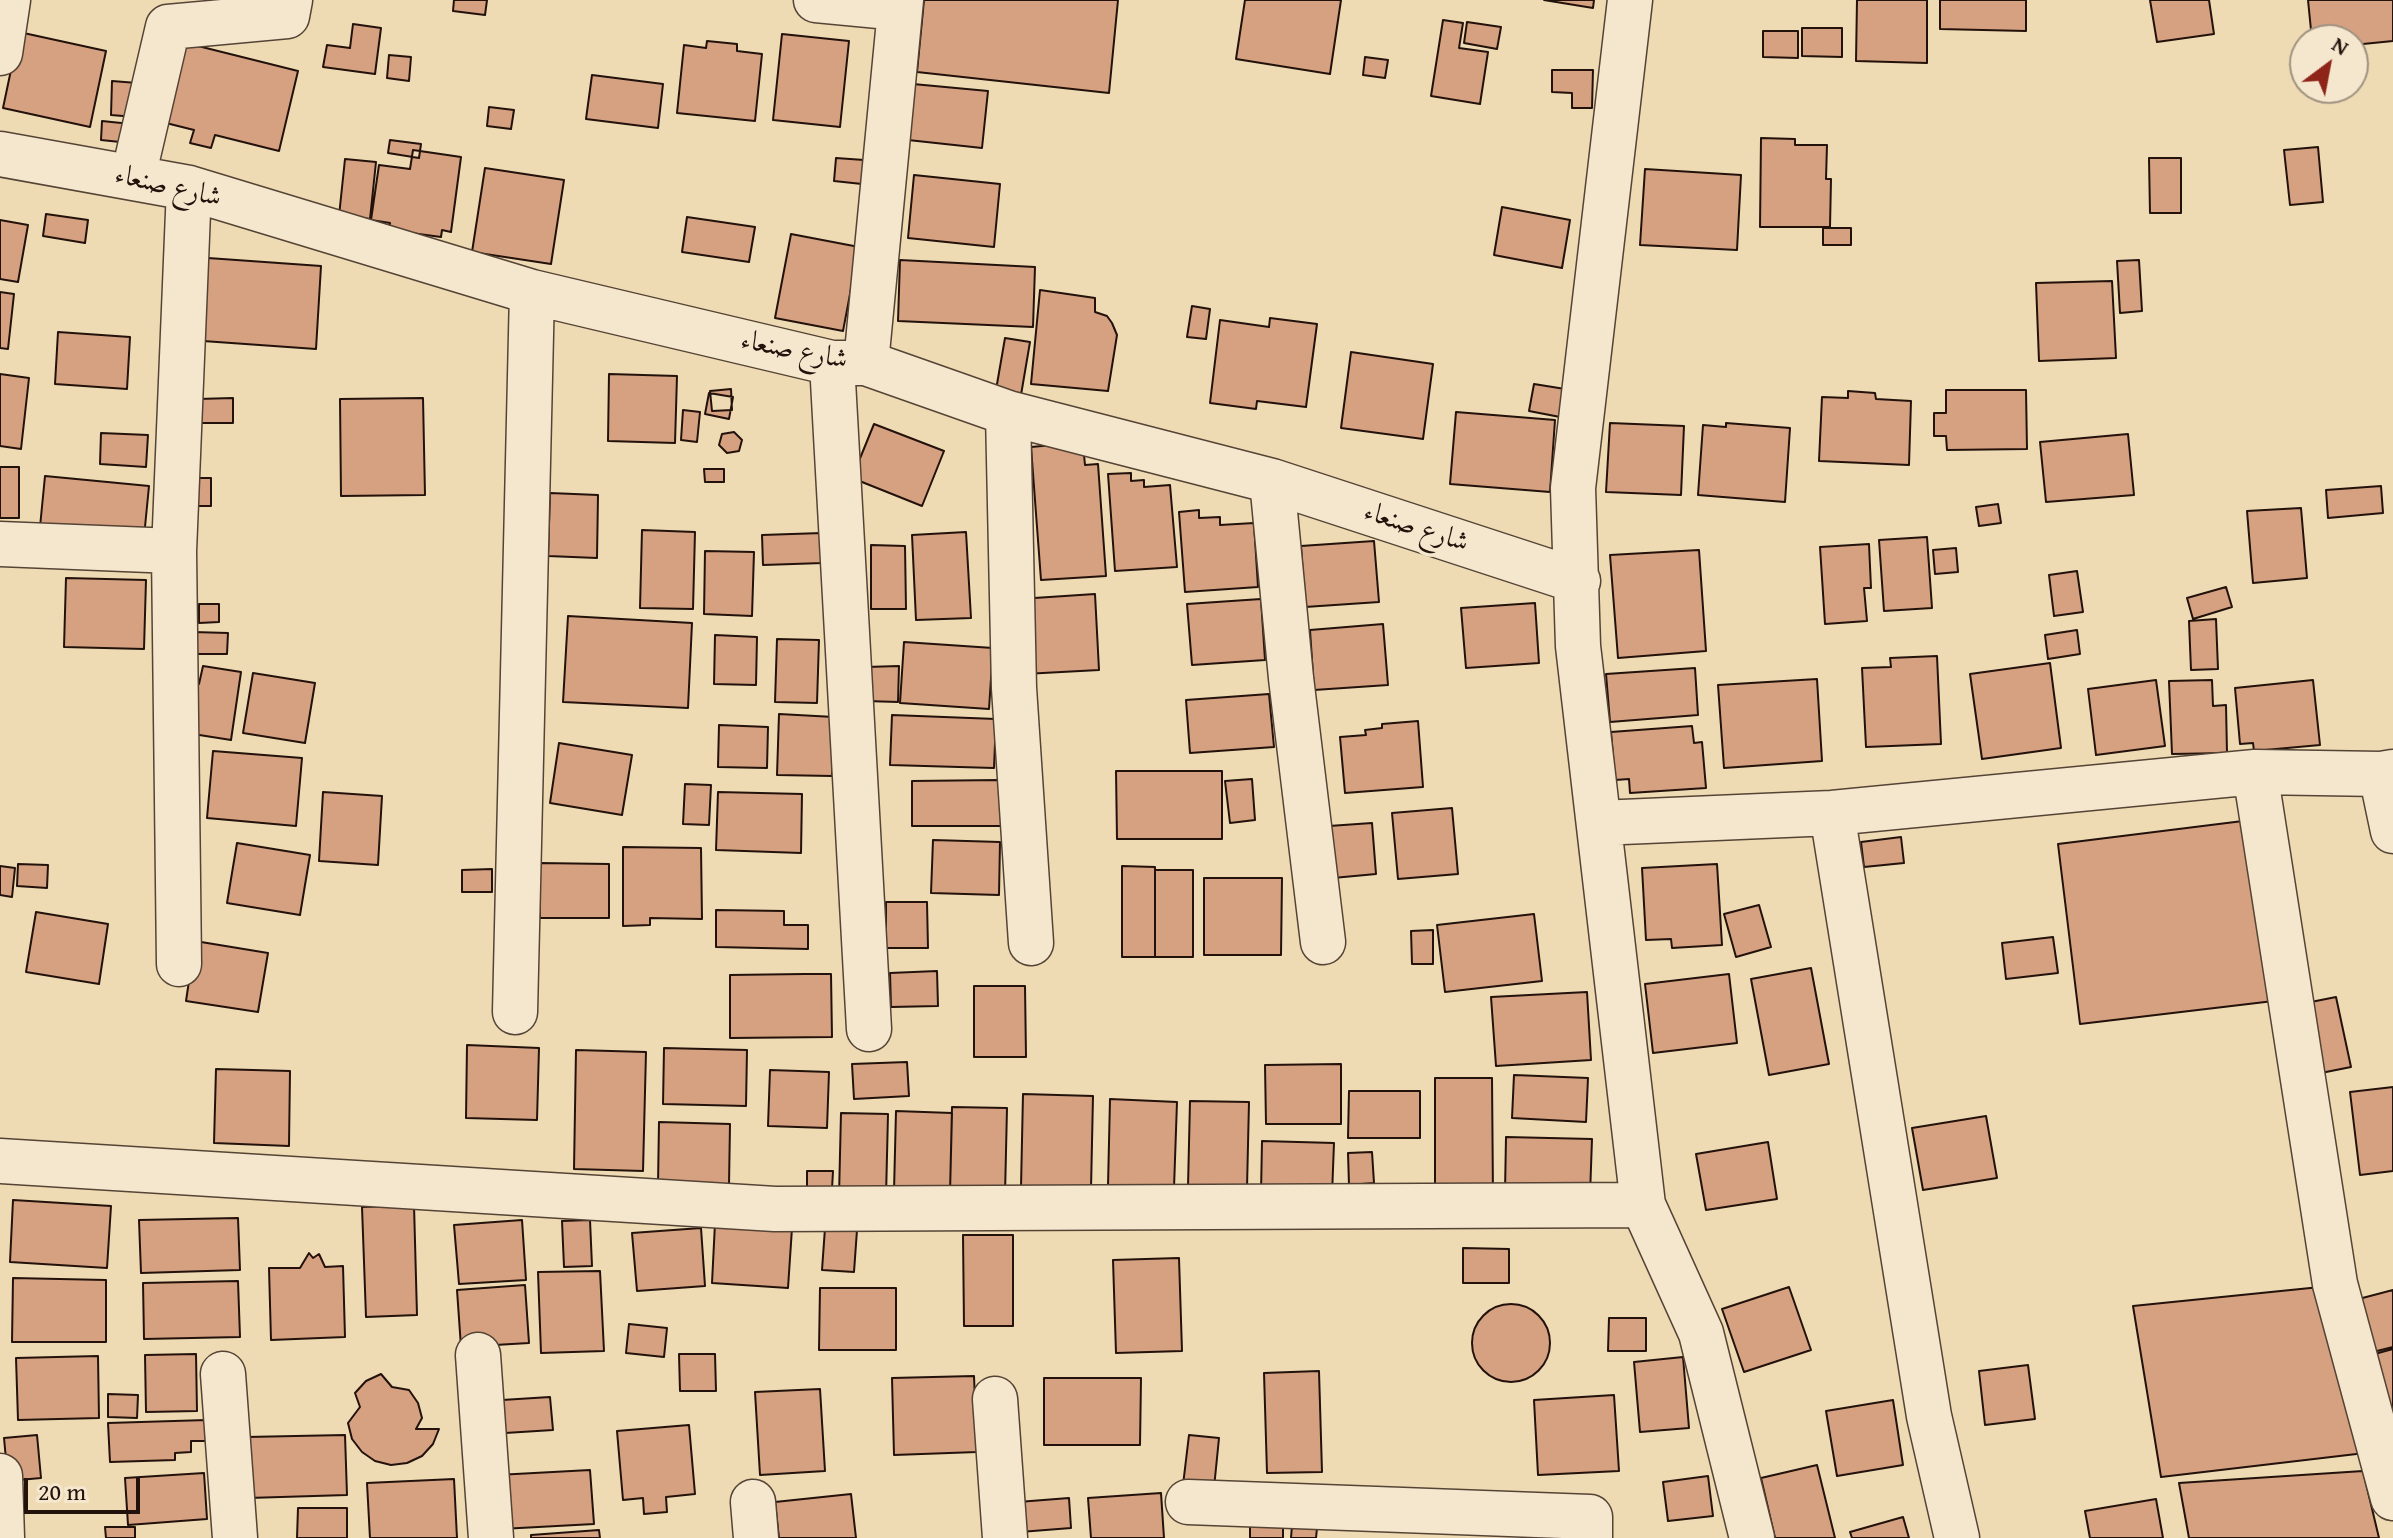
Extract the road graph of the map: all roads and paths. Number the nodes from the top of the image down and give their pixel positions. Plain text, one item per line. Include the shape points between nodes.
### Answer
1 (8, 0) edge
2 (290, 0) edge
3 (816, 0) edge
4 (1630, 0) edge
5 (900, 4) edge
6 (0, 53) edge
7 (0, 154) edge
8 (133, 177) junction
9 (189, 188) junction
10 (532, 292) junction
11 (849, 363) junction
12 (1008, 413) junction
13 (1272, 481) junction
14 (0, 544) edge
15 (174, 551) junction
16 (1578, 581) junction
17 (2255, 772) junction
18 (2387, 773) edge
19 (1832, 813) junction
20 (1599, 823) junction
21 (2393, 831) edge
22 (1323, 942) dead end
23 (1031, 943) dead end
24 (179, 964) dead end
25 (515, 1012) dead end
26 (869, 1029) dead end
27 (0, 1161) edge
28 (1643, 1205) junction
29 (478, 1355) dead end
30 (223, 1374) dead end
31 (995, 1399) dead end
32 (0, 1476) edge
33 (2393, 1498) edge
34 (1188, 1502) dead end
35 (2, 1538) edge
36 (235, 1538) edge
37 (491, 1538) edge
38 (1005, 1538) edge
39 (1590, 1538) edge
40 (1752, 1538) edge
41 (1957, 1538) edge

1 - 6 street
2 - 8 street via 287,16 168,27
3 - 5 street
4 - 16 street via 1573,488
5 - 11 street
7 - 8 street, شارع صنعاء
8 - 9 street, شارع صنعاء
9 - 10 street, شارع صنعاء
9 - 15 street
10 - 11 street, شارع صنعاء
10 - 25 street
11 - 12 street, شارع صنعاء
11 - 26 street
12 - 13 street, شارع صنعاء
12 - 23 street via 1014,688
13 - 16 street, شارع صنعاء
13 - 22 street
14 - 15 street
15 - 24 street
16 - 20 street via 1578,646
17 - 18 street
17 - 19 street
17 - 33 street via 2335,1284
18 - 21 street
19 - 20 street
19 - 41 street via 1929,1416
20 - 28 street
27 - 28 street via 775,1209
28 - 40 street via 1701,1333
29 - 37 street
30 - 36 street
31 - 38 street
32 - 35 street
34 - 39 street via 1590,1517

